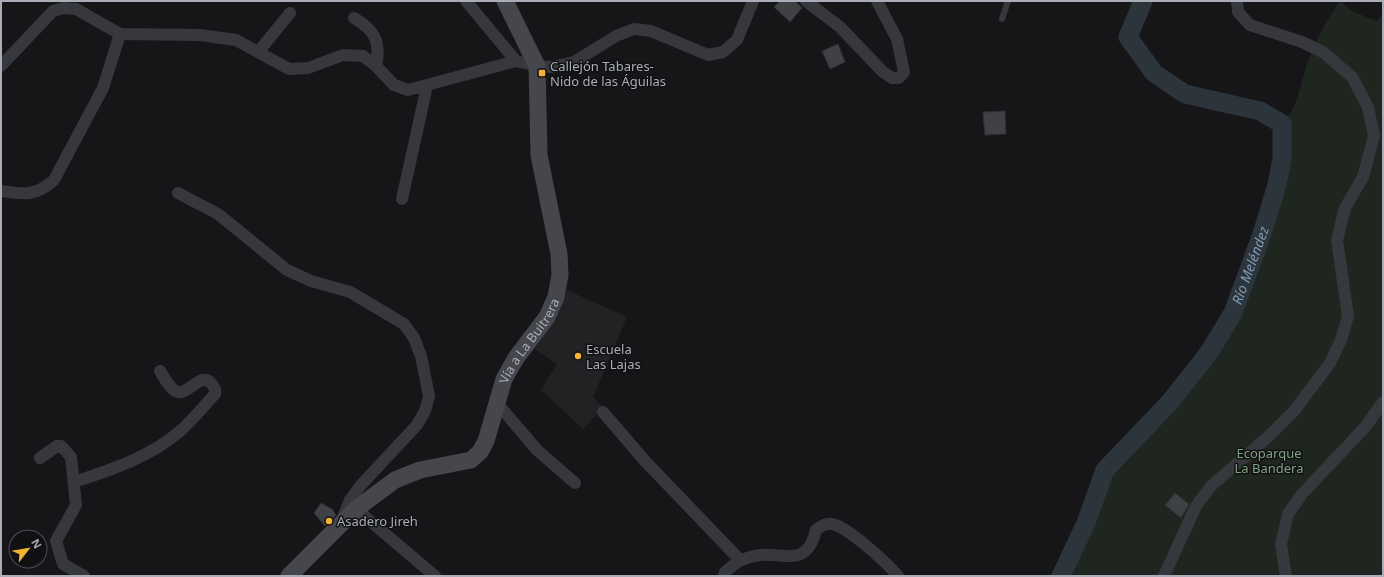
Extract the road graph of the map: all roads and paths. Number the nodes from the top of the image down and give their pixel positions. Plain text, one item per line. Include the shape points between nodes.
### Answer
1 (466, 1) edge
2 (505, 1) edge
3 (753, 1) edge
4 (806, 1) edge
5 (877, 1) edge
6 (1008, 1) edge
7 (1237, 1) edge
8 (290, 13) dead end
9 (354, 18) dead end
10 (1002, 19) dead end
11 (120, 34) junction
12 (259, 51) junction
13 (516, 61) junction
14 (1, 66) edge
15 (376, 66) junction
16 (536, 66) junction
17 (427, 86) junction
18 (1, 191) edge
19 (178, 194) dead end
20 (402, 199) dead end
21 (160, 371) dead end
22 (1383, 402) edge
23 (497, 403) junction
24 (603, 412) dead end
25 (40, 458) dead end
26 (74, 482) junction
27 (575, 483) dead end
28 (356, 509) junction
29 (341, 525) junction
30 (740, 560) junction
31 (84, 576) edge
32 (289, 576) edge
33 (435, 576) edge
34 (724, 576) edge
35 (898, 576) edge
36 (1164, 576) edge
37 (1286, 576) edge

1 - 13 street
2 - 16 street, Vía a La Buitrera
3 - 16 street via 737,40 723,52 708,55 651,31 634,29 616,36 574,62 552,67
4 - 5 street via 840,28 883,72 892,78 899,78 904,72 897,39
6 - 10 lane
7 - 36 street via 1238,12 1250,25 1302,42 1323,52 1352,77 1368,107 1374,136 1363,177 1345,208 1337,240 1348,316 1341,340 1330,362 1294,411 1211,486 1196,506
8 - 12 street
9 - 15 street via 369,28 375,37 378,46
11 - 12 street via 200,34 236,40
11 - 14 street via 76,9 64,8 53,11
11 - 18 street via 103,88 54,180 44,189 28,194
12 - 15 street via 289,69 308,68 343,55 363,56
13 - 16 street
13 - 17 street
15 - 17 street via 394,85 408,90
16 - 23 street, Vía a La Buitrera via 539,155 559,254 560,276 556,297 547,317 516,358 504,379
17 - 20 street
19 - 29 street via 218,214 287,270 310,281 350,292 404,324 414,338 421,356 429,396 425,411 417,425 361,485 350,500
21 - 26 street via 178,392 204,379 214,386 215,394 167,441 123,465
22 - 37 street via 1366,426 1302,494 1288,514 1281,544
23 - 27 street via 537,450
23 - 28 street, Vía a La Buitrera via 486,441 480,452 471,460 420,470 395,480
24 - 30 street via 645,461
25 - 26 street via 53,447 61,446 71,457
26 - 31 street via 76,505 56,541 64,564
28 - 29 street, Vía a La Buitrera
28 - 33 street
29 - 32 street, Vía a La Buitrera
30 - 34 street via 725,572
30 - 35 street via 768,558 789,567 800,566 813,550 816,530 822,525 833,524 847,531 889,565

